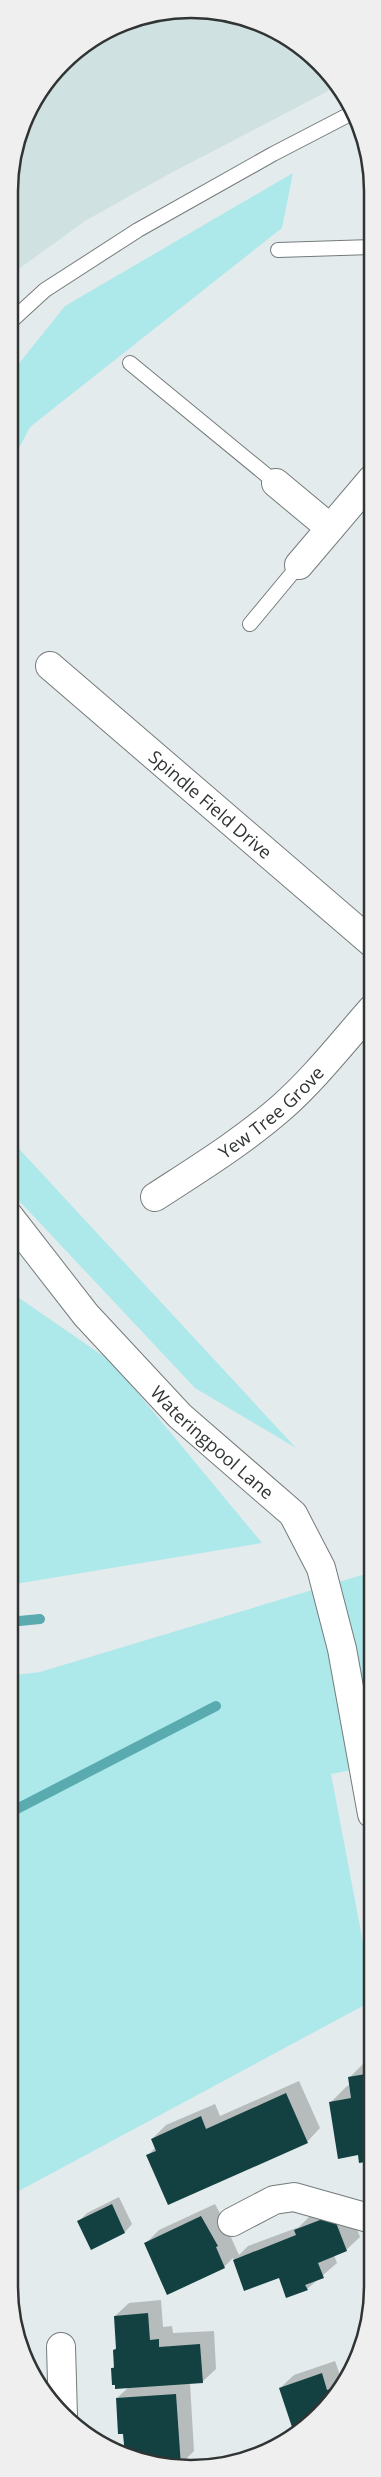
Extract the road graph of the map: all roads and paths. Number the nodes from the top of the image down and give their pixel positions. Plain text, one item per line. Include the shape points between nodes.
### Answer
1 (347, 116) edge
2 (363, 247) edge
3 (278, 250) dead end
4 (18, 315) edge
5 (130, 363) dead end
6 (276, 483) joint
7 (363, 490) edge
8 (330, 528) junction
9 (300, 565) joint
10 (250, 624) dead end
11 (50, 666) dead end
12 (363, 935) edge
13 (363, 1019) edge
14 (155, 1197) dead end
15 (18, 1228) edge
16 (363, 1768) edge
17 (363, 2216) edge
18 (232, 2222) dead end
19 (61, 2347) dead end
20 (63, 2403) edge

1 - 4 lane via 129,235 45,290
2 - 3 lane
5 - 6 lane
6 - 8 street
7 - 8 street
8 - 9 street
9 - 10 lane
11 - 12 street, Spindle Field Drive
13 - 14 street, Yew Tree Grove via 281,1108 218,1156
15 - 16 street, Wateringpool Lane via 86,1315 180,1416 293,1514 321,1568 342,1649
17 - 18 street via 294,2197 274,2200
19 - 20 street

